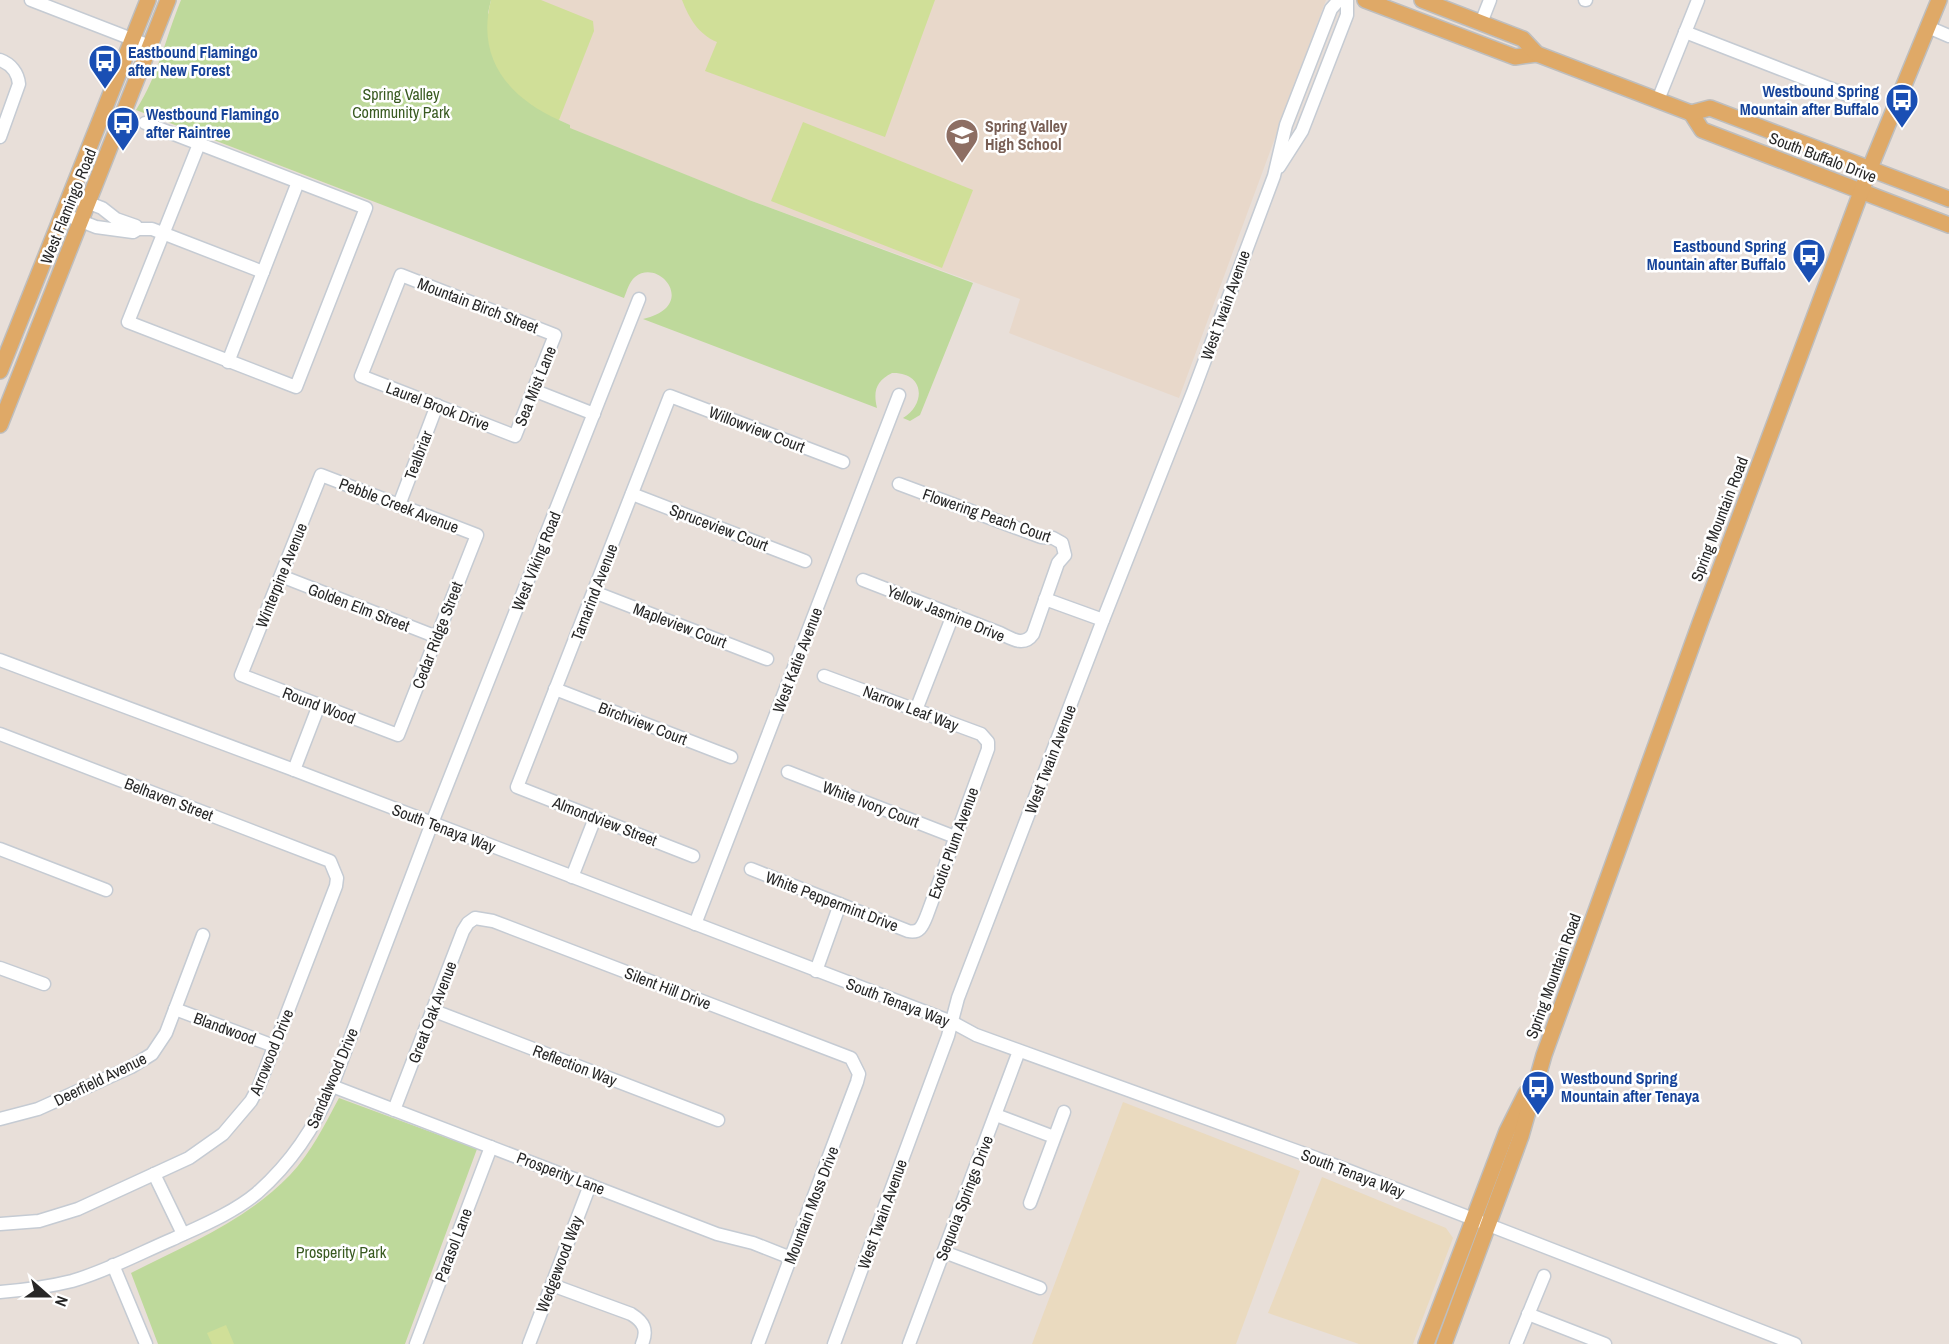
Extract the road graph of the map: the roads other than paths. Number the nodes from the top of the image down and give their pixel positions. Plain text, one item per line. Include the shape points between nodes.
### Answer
1 (31, 0) edge
2 (148, 0) edge
3 (168, 0) edge
4 (1339, 0) edge
5 (1347, 0) edge
6 (1365, 0) edge
7 (1422, 0) edge
8 (1490, 0) edge
9 (1698, 0) edge
10 (1939, 0) edge
11 (1481, 23) junction
12 (1928, 27) junction
13 (1685, 32) junction
14 (1949, 36) edge
15 (132, 39) junction
16 (150, 46) junction
17 (1537, 54) junction
18 (0, 60) edge
19 (1850, 96) dead end
20 (1658, 100) junction
21 (1691, 113) junction
22 (145, 123) dead end
23 (0, 137) edge
24 (199, 144) junction
25 (1870, 168) junction
26 (1274, 176) junction
27 (298, 182) junction
28 (1861, 191) junction
29 (70, 196) junction
30 (1949, 199) edge
31 (88, 202) junction
32 (63, 214) junction
33 (81, 221) junction
34 (1949, 225) edge
35 (138, 229) junction
36 (164, 233) junction
37 (264, 272) junction
38 (639, 299) dead end
39 (555, 335) joint
40 (228, 362) junction
41 (0, 371) edge
42 (361, 376) joint
43 (533, 390) junction
44 (899, 395) dead end
45 (670, 396) joint
46 (437, 405) junction
47 (594, 414) junction
48 (0, 425) edge
49 (515, 436) joint
50 (843, 462) dead end
51 (321, 475) joint
52 (899, 484) dead end
53 (632, 494) junction
54 (399, 505) junction
55 (477, 535) joint
56 (805, 561) dead end
57 (281, 576) junction
58 (863, 580) dead end
59 (594, 592) junction
60 (1045, 599) junction
61 (953, 615) junction
62 (1103, 620) junction
63 (436, 637) junction
64 (767, 659) dead end
65 (0, 660) edge
66 (241, 675) joint
67 (824, 676) dead end
68 (555, 689) junction
69 (319, 705) junction
70 (916, 710) junction
71 (0, 734) edge
72 (398, 735) joint
73 (988, 749) joint
74 (731, 757) dead end
75 (294, 770) junction
76 (788, 772) dead end
77 (517, 787) joint
78 (595, 818) junction
79 (432, 823) junction
80 (955, 837) junction
81 (0, 849) edge
82 (693, 855) dead end
83 (334, 869) joint
84 (751, 869) dead end
85 (572, 877) junction
86 (106, 890) dead end
87 (840, 904) junction
88 (475, 918) joint
89 (695, 924) junction
90 (914, 932) joint
91 (203, 935) dead end
92 (0, 968) edge
93 (816, 971) junction
94 (44, 984) dead end
95 (175, 1009) junction
96 (432, 1010) junction
97 (952, 1022) junction
98 (274, 1046) junction
99 (1019, 1051) junction
100 (1544, 1055) junction
101 (856, 1066) joint
102 (332, 1086) junction
103 (394, 1110) junction
104 (1064, 1112) dead end
105 (996, 1115) junction
106 (0, 1119) edge
107 (718, 1120) dead end
108 (1054, 1137) junction
109 (491, 1147) junction
110 (154, 1174) junction
111 (590, 1185) junction
112 (1029, 1203) dead end
113 (1473, 1220) junction
114 (0, 1224) edge
115 (1488, 1226) junction
116 (183, 1234) junction
117 (944, 1252) junction
118 (791, 1257) junction
119 (112, 1266) junction
120 (1544, 1276) dead end
121 (552, 1284) junction
122 (1040, 1288) dead end
123 (0, 1292) edge
124 (1527, 1314) junction
125 (146, 1344) edge
126 (416, 1344) edge
127 (529, 1344) edge
128 (642, 1344) edge
129 (758, 1344) edge
130 (834, 1344) edge
131 (909, 1344) edge
132 (1426, 1344) edge
133 (1444, 1344) edge
134 (1516, 1344) edge
135 (1605, 1344) edge
136 (1795, 1344) edge

1 - 15 street
2 - 15 main road, West Flamingo Road
3 - 16 main road, West Flamingo Road
4 - 26 street, West Twain Avenue via 1331,9 1286,125
5 - 26 street, West Twain Avenue via 1347,15 1302,131
6 - 17 main road, South Buffalo Drive via 1515,57
7 - 11 main road, South Buffalo Drive
8 - 11 street
9 - 13 street
10 - 12 main road, Spring Mountain Road
11 - 17 main road, South Buffalo Drive via 1523,39
12 - 14 street
12 - 25 main road, Spring Mountain Road
13 - 19 street
13 - 20 street
15 - 16 street
15 - 29 main road, West Flamingo Road
16 - 31 main road, West Flamingo Road
17 - 20 main road, South Buffalo Drive
18 - 23 street via 18,75 18,92
20 - 21 main road, South Buffalo Drive
21 - 25 main road, South Buffalo Drive via 1710,108
21 - 28 main road, South Buffalo Drive via 1702,130
22 - 24 street
24 - 27 street
24 - 36 street
25 - 28 main road, Spring Mountain Road
25 - 30 main road, South Buffalo Drive
26 - 62 street, West Twain Avenue
27 - 37 street
27 - 40 street via 366,208 343,268 296,387
28 - 34 main road, South Buffalo Drive
28 - 100 main road, Spring Mountain Road via 1653,748
29 - 31 street
29 - 32 main road, West Flamingo Road
31 - 33 main road, West Flamingo Road
31 - 35 street
32 - 33 street
32 - 41 main road, West Flamingo Road
33 - 35 street via 96,227 133,232
33 - 48 main road, West Flamingo Road
35 - 36 street
36 - 37 street
36 - 40 street via 128,322
37 - 40 street
38 - 47 street, West Viking Road
39 - 42 street, Mountain Birch Street via 400,275
39 - 43 street, Sea Mist Lane
42 - 46 street, Laurel Brook Drive
43 - 47 street
43 - 49 street, Sea Mist Lane
44 - 89 street, West Katie Avenue
45 - 50 street, Willowview Court
45 - 53 street, Tamarind Avenue
46 - 49 street, Laurel Brook Drive
46 - 54 street, Tealbriar
47 - 79 street, West Viking Road
51 - 54 street, Pebble Creek Avenue
51 - 57 street, Winterpine Avenue
52 - 60 street, Flowering Peach Court via 1062,543 1065,555 1058,563
53 - 56 street, Spruceview Court
53 - 59 street, Tamarind Avenue
54 - 55 street, Pebble Creek Avenue
55 - 63 street, Cedar Ridge Street
57 - 63 street, Golden Elm Street
57 - 66 street, Winterpine Avenue
58 - 61 street, Yellow Jasmine Drive
59 - 64 street, Mapleview Court
59 - 68 street, Tamarind Avenue
60 - 61 street, Yellow Jasmine Drive via 1029,639 1015,641
60 - 62 street
61 - 70 street
62 - 97 street, West Twain Avenue
63 - 72 street, Cedar Ridge Street
65 - 75 street, South Tenaya Way
66 - 69 street, Round Wood
67 - 70 street, Narrow Leaf Way
68 - 74 street, Birchview Court
68 - 77 street, Tamarind Avenue
69 - 72 street, Round Wood
69 - 75 street
70 - 73 street, Narrow Leaf Way via 981,734
71 - 83 street, Belhaven Street via 330,861
73 - 80 street, Exotic Plum Avenue
75 - 79 street, South Tenaya Way
76 - 80 street, White Ivory Court
77 - 78 street, Almondview Street
78 - 82 street, Almondview Street
78 - 85 street
79 - 85 street, South Tenaya Way
79 - 102 street, Sandalwood Drive
80 - 90 street, Exotic Plum Avenue via 923,927
81 - 86 street
83 - 98 street, Arrowood Drive via 336,886
84 - 87 street, White Peppermint Drive
85 - 89 street, South Tenaya Way
87 - 90 street, White Peppermint Drive
87 - 93 street
88 - 96 street, Great Oak Avenue via 462,931
88 - 101 street, Silent Hill Drive via 851,1058
89 - 93 street, South Tenaya Way
91 - 95 street, Deerfield Avenue
92 - 94 street
93 - 97 street, South Tenaya Way
95 - 98 street, Blandwood
95 - 106 street, Deerfield Avenue via 166,1033 148,1057 38,1109
96 - 103 street, Great Oak Avenue
96 - 107 street, Reflection Way
97 - 99 street, South Tenaya Way
97 - 130 street, West Twain Avenue
98 - 110 street, Arrowood Drive via 259,1086 223,1134 189,1158
99 - 105 street, Sequoia Springs Drive
99 - 113 street, South Tenaya Way via 1316,1158
100 - 113 main road, Spring Mountain Road via 1507,1131
100 - 115 main road, Spring Mountain Road via 1521,1136
101 - 118 street, Mountain Moss Drive via 857,1082
102 - 103 street, Prosperity Lane
102 - 116 street, Sandalwood Drive via 304,1142 282,1169 255,1194 222,1216
103 - 109 street, Prosperity Lane
104 - 108 street
105 - 108 street
105 - 117 street, Sequoia Springs Drive
108 - 112 street
109 - 111 street, Prosperity Lane
109 - 126 street, Parasol Lane
110 - 114 street, Arrowood Drive via 78,1209 39,1221
110 - 116 street
111 - 118 street, Prosperity Lane via 717,1234
111 - 121 street, Wedgewood Way
113 - 115 street, South Tenaya Way
113 - 132 main road, Spring Mountain Road
115 - 133 main road, Spring Mountain Road
115 - 136 street, South Tenaya Way
116 - 119 street, Sandalwood Drive
117 - 122 street
117 - 131 street, Sequoia Springs Drive
118 - 129 street, Mountain Moss Drive
119 - 123 street, Sandalwood Drive via 72,1281
119 - 125 street
120 - 124 street
121 - 127 street, Wedgewood Way
121 - 128 street via 639,1319 646,1335
124 - 134 street
124 - 135 street

